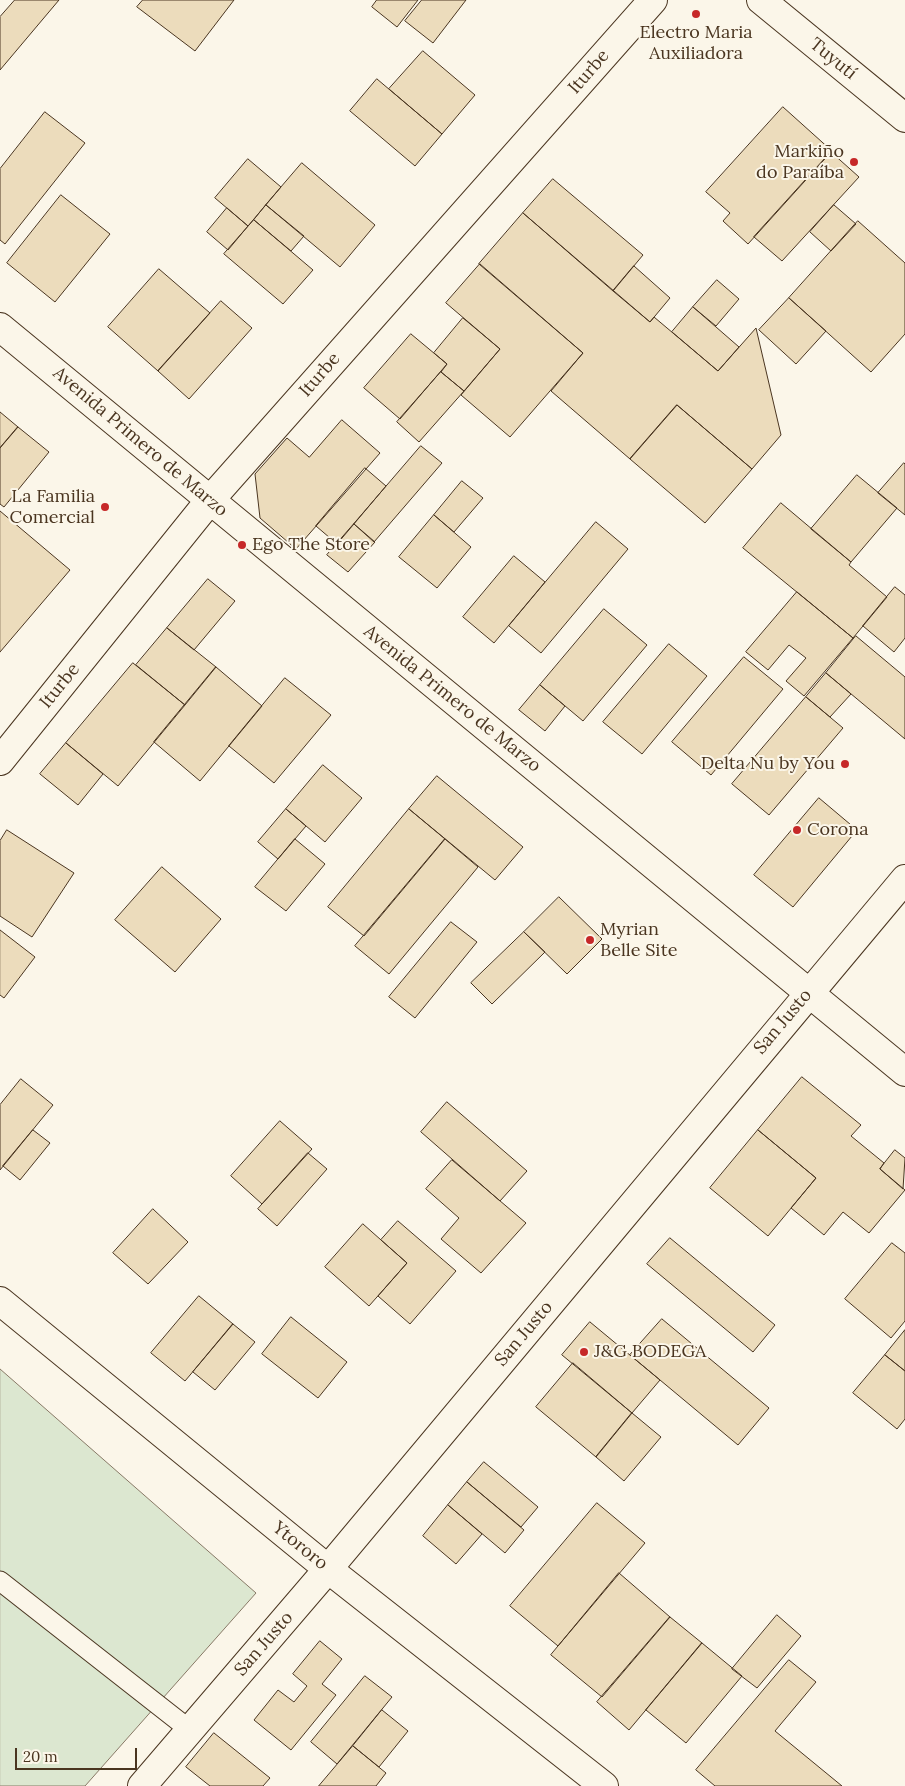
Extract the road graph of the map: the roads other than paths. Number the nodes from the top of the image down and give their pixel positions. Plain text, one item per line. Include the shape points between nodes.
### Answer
1 (652, 0) edge
2 (761, 0) edge
3 (905, 118) edge
4 (0, 326) edge
5 (210, 500) junction
6 (0, 761) edge
7 (905, 880) edge
8 (808, 992) junction
9 (905, 1072) edge
10 (0, 1301) edge
11 (328, 1569) junction
12 (0, 1581) edge
13 (190, 1730) junction
14 (142, 1786) edge
15 (604, 1786) edge

1 - 5 street, Iturbe
2 - 3 street, Tuyutí
4 - 5 street, Avenida Primero de Marzo
5 - 6 street, Iturbe
5 - 8 street, Avenida Primero de Marzo
7 - 8 street, San Justo
8 - 9 street, Avenida Primero de Marzo
8 - 11 street, San Justo
10 - 11 street, Ytororo
11 - 13 street, San Justo
11 - 15 street, Ytororo
12 - 13 lane
13 - 14 street, San Justo

